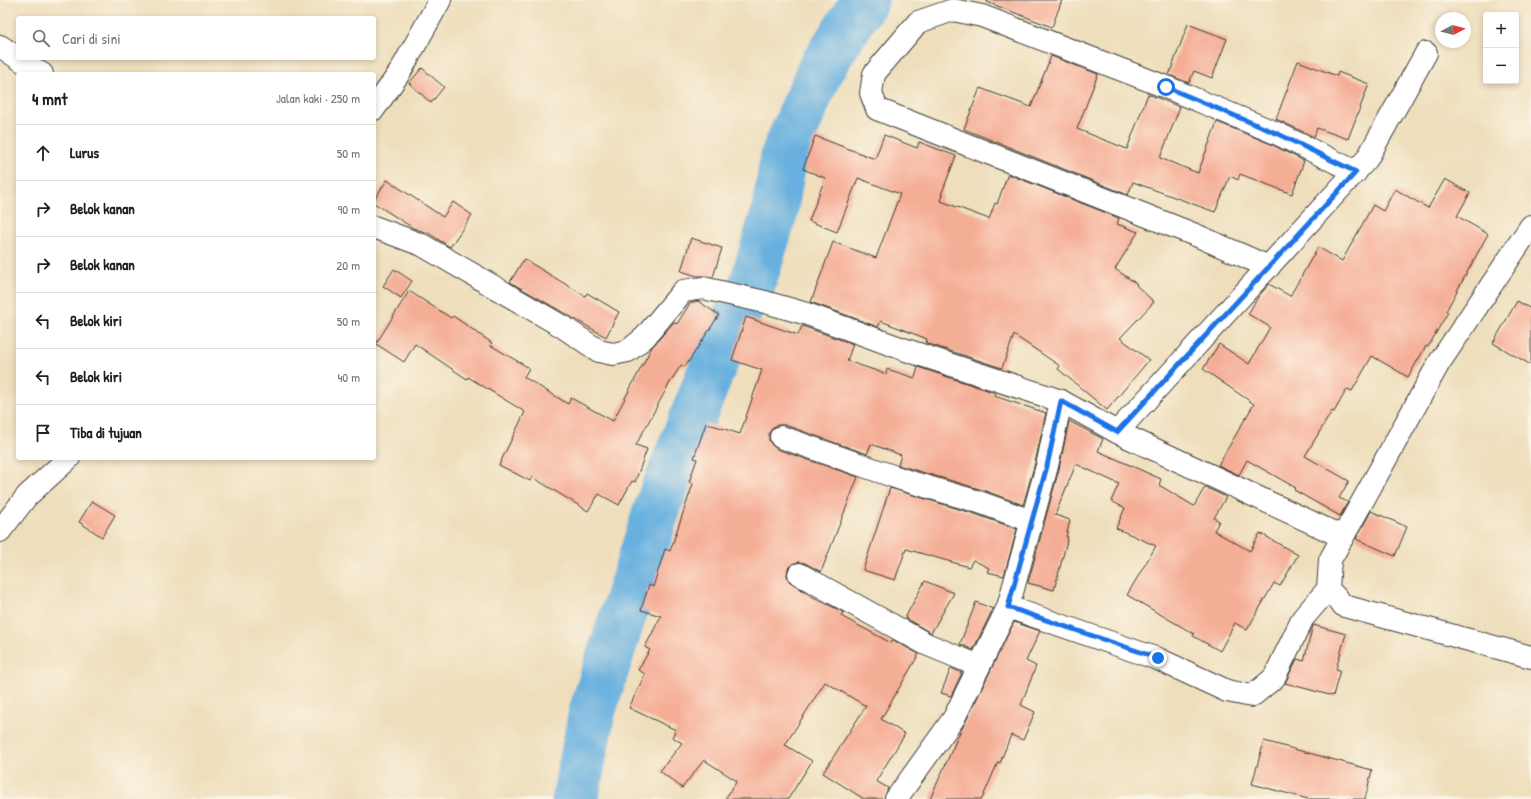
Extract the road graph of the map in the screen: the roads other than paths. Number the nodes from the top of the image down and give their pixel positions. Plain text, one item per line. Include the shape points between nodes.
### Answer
1 (440, 0) edge
2 (0, 46) edge
3 (1426, 53) dead end
4 (16, 57) edge
5 (21, 60) edge
6 (39, 72) edge
7 (376, 106) edge
8 (1356, 172) junction
9 (1531, 226) edge
10 (376, 228) edge
11 (1269, 267) junction
12 (1061, 401) junction
13 (1117, 432) junction
14 (781, 437) dead end
15 (67, 460) edge
16 (1031, 522) junction
17 (0, 531) edge
18 (1343, 537) junction
19 (799, 574) dead end
20 (1328, 588) junction
21 (1008, 607) junction
22 (1531, 656) edge
23 (979, 666) junction
24 (896, 799) edge

1 - 7 street via 400,72
2 - 4 street
3 - 8 street via 1367,159
5 - 6 street
8 - 11 street
8 - 11 street via 1276,133 1166,87 982,16 953,10 918,22 874,74 871,93 877,109 1198,236
9 - 18 street via 1439,363
10 - 12 street via 422,245 563,327 599,351 613,354 628,351 644,337 683,291 703,288 807,314 903,349
11 - 13 street
12 - 13 street
12 - 16 street via 1047,466
13 - 18 street
14 - 16 street via 904,480 979,502
15 - 17 street via 27,496
16 - 21 street
18 - 20 street via 1330,560
19 - 23 street via 926,644
20 - 21 street via 1303,618 1274,678 1252,696 1227,691 1158,658
20 - 22 street via 1344,606
21 - 23 street
23 - 24 street via 954,718

